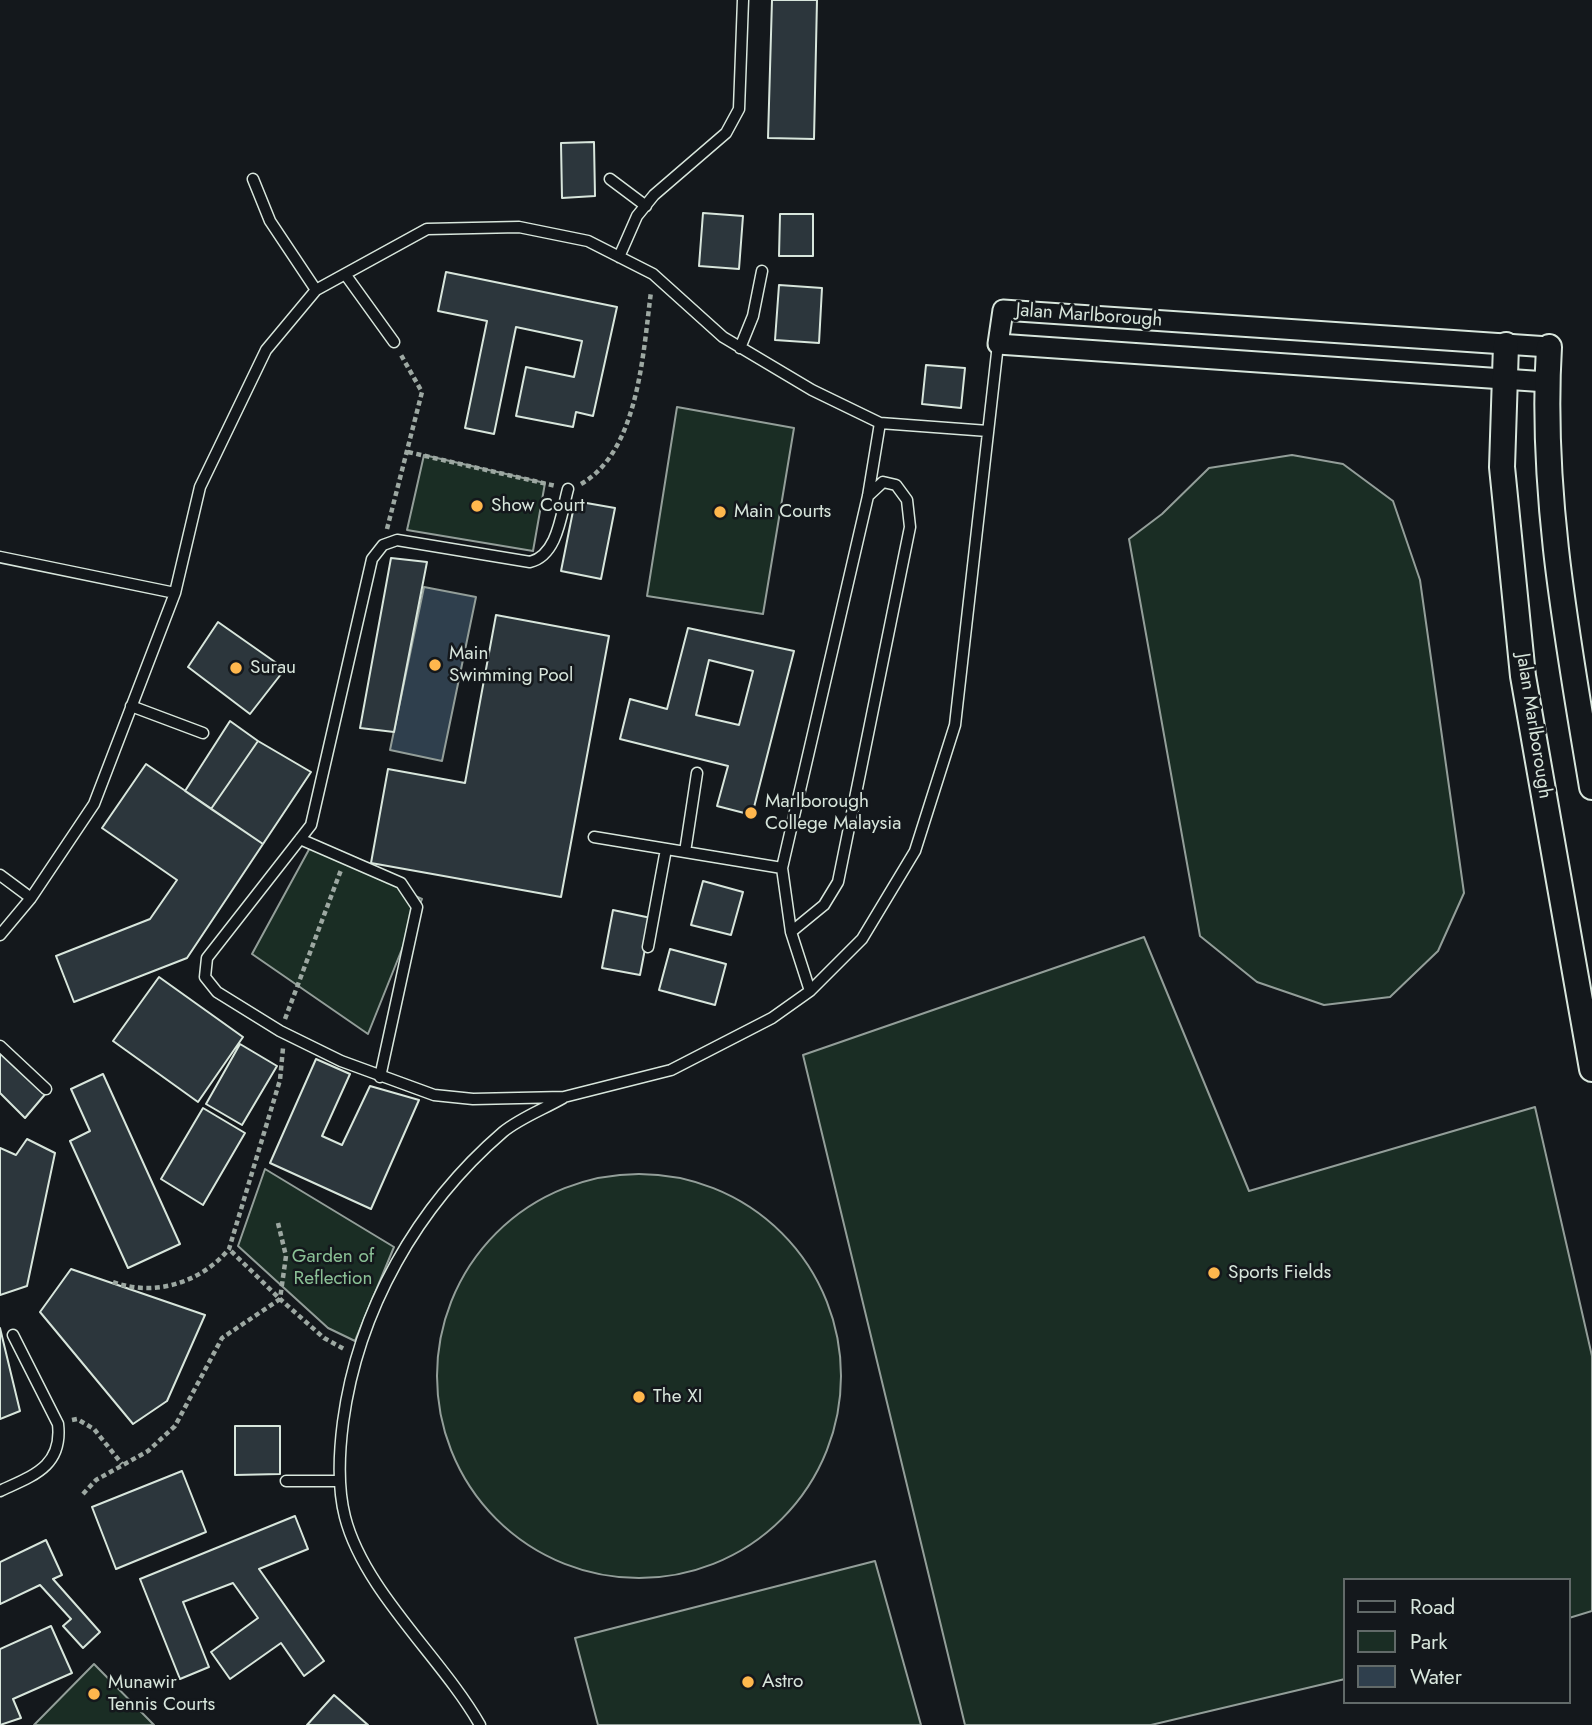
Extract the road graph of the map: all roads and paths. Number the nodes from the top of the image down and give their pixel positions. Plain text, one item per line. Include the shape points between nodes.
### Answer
1 (743, 0) edge
2 (253, 178) dead end
3 (610, 179) dead end
4 (646, 206) junction
5 (619, 257) junction
6 (762, 271) dead end
7 (345, 274) junction
8 (653, 274) junction
9 (316, 290) junction
10 (394, 342) joint
11 (998, 344) junction
12 (1506, 345) junction
13 (1549, 347) joint
14 (740, 348) junction
15 (1504, 380) junction
16 (1547, 382) junction
17 (880, 423) junction
18 (988, 431) junction
19 (408, 452) junction
20 (568, 489) junction
21 (868, 495) junction
22 (383, 545) junction
23 (0, 557) edge
24 (175, 593) junction
25 (131, 706) junction
26 (203, 733) dead end
27 (697, 773) dead end
28 (1592, 787) edge
29 (594, 837) dead end
30 (300, 839) junction
31 (666, 849) junction
32 (685, 852) junction
33 (345, 859) junction
34 (782, 869) junction
35 (0, 875) edge
36 (31, 898) junction
37 (791, 932) junction
38 (0, 935) edge
39 (648, 947) dead end
40 (810, 991) junction
41 (1586, 1003) edge
42 (280, 1031) junction
43 (0, 1046) edge
44 (1592, 1069) edge
45 (380, 1077) junction
46 (46, 1089) dead end
47 (565, 1097) junction
48 (278, 1223) dead end
49 (229, 1249) junction
50 (113, 1282) dead end
51 (280, 1299) junction
52 (13, 1335) dead end
53 (357, 1356) junction
54 (58, 1424) junction
55 (121, 1464) junction
56 (286, 1481) dead end
57 (339, 1481) junction
58 (0, 1492) edge
59 (83, 1494) dead end
60 (480, 1725) edge

1 - 4 lane via 739,109 726,133
2 - 9 lane via 270,221
3 - 4 lane
4 - 5 lane
5 - 7 lane via 588,241 519,227 427,229
5 - 8 lane
6 - 14 lane via 753,316
7 - 9 lane
7 - 10 lane
8 - 14 lane
8 - 20 path via 639,378 621,441 598,475
9 - 24 lane via 266,350 200,487
10 - 19 path via 422,392
11 - 12 street, Jalan Marlborough via 1003,310
11 - 15 street, Jalan Marlborough
11 - 18 lane
12 - 13 street, Jalan Marlborough
12 - 15 street, Jalan Marlborough
13 - 16 street, Jalan Marlborough
14 - 17 lane
15 - 16 street, Jalan Marlborough
15 - 41 street, Jalan Marlborough via 1502,467 1522,676
16 - 28 street, Jalan Marlborough via 1548,471
17 - 18 lane
17 - 21 lane
18 - 40 lane via 955,725 925,825 915,851 862,939
19 - 20 path
19 - 22 path
20 - 22 lane via 551,547 542,559 530,562 397,540
21 - 34 lane
21 - 37 lane via 883,482 896,485 907,500 910,527 838,882 824,905
22 - 30 lane via 372,559 311,824
23 - 24 lane
24 - 25 lane
25 - 26 lane
25 - 36 lane via 94,804
27 - 32 lane
29 - 31 lane
30 - 33 lane
30 - 42 lane via 206,958 205,977 217,992
31 - 32 lane
31 - 39 lane
32 - 34 lane
33 - 42 path
33 - 45 lane via 401,883 417,907
34 - 37 lane
35 - 36 lane
36 - 38 lane
37 - 40 lane
40 - 47 lane via 772,1018 671,1070
41 - 44 street, Jalan Marlborough
42 - 45 lane
42 - 49 path via 280,1080
43 - 46 lane
45 - 47 lane via 434,1095
47 - 53 lane via 504,1131 435,1202 392,1268
48 - 51 path via 286,1256
49 - 50 path via 216,1265 159,1289 130,1289
49 - 51 path
51 - 53 path via 324,1338
51 - 55 path via 222,1338 175,1426 148,1451
52 - 54 lane
53 - 57 lane via 346,1396
54 - 55 path via 77,1419 94,1429
54 - 58 lane via 59,1438 44,1470
55 - 59 path
56 - 57 lane
57 - 60 lane via 345,1518 369,1571

